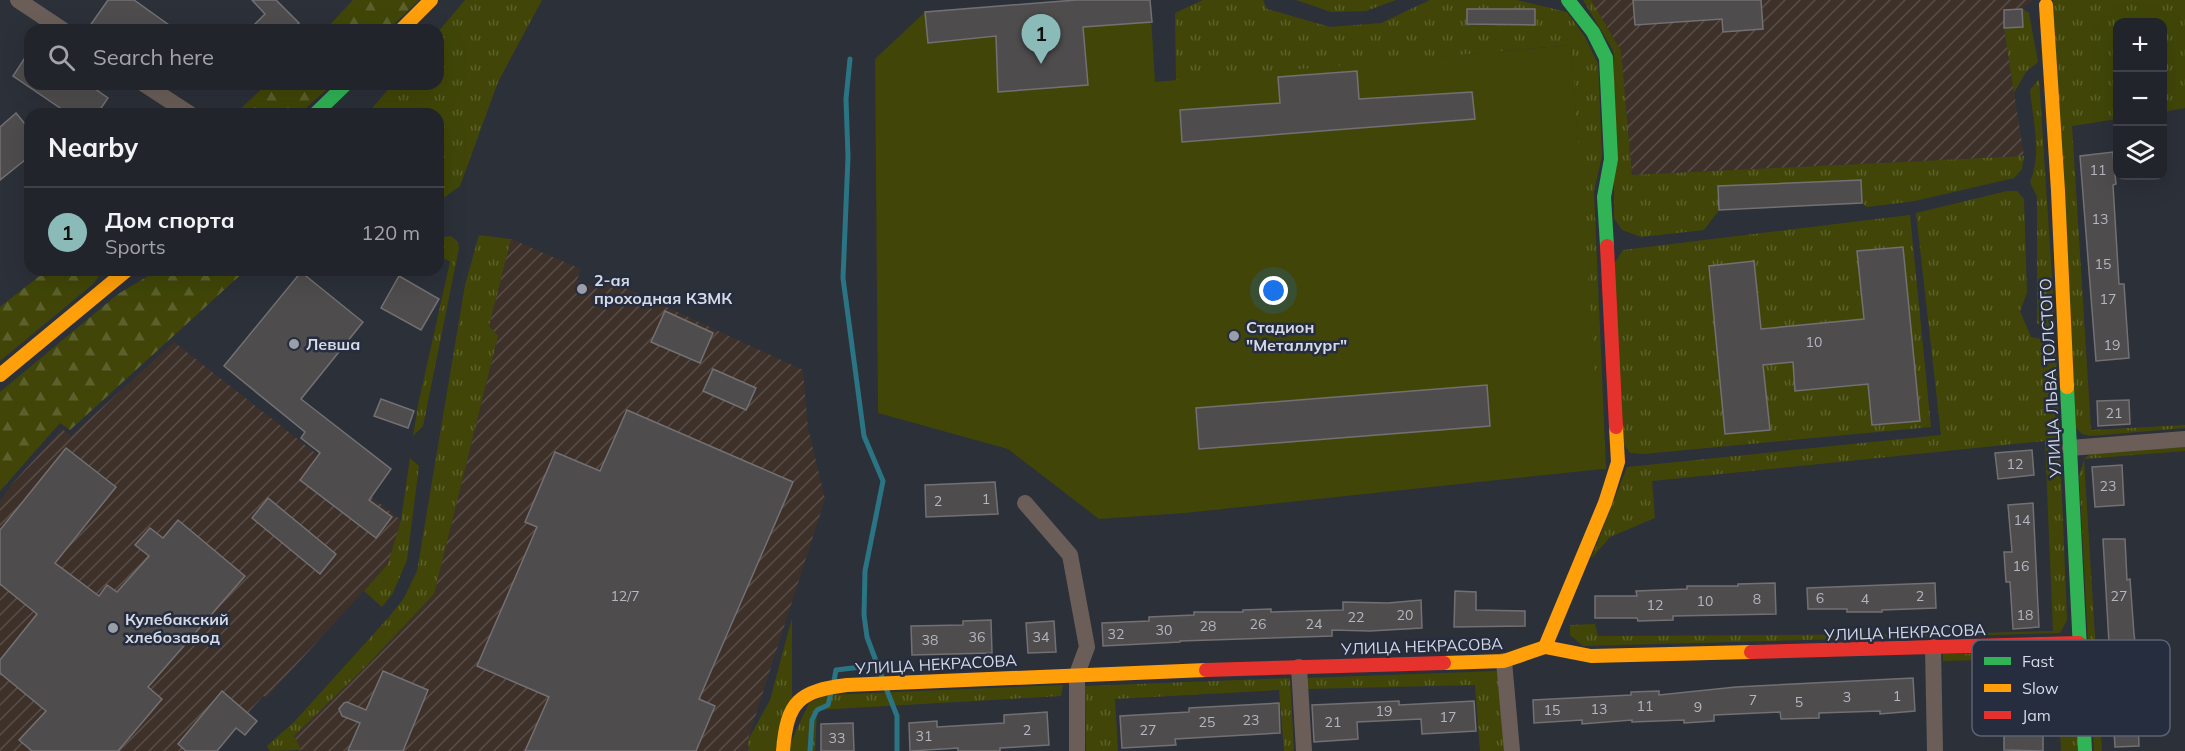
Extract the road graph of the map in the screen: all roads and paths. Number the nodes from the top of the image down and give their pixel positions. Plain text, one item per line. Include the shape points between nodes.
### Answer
1 (18, 0) edge
2 (431, 0) edge
3 (1568, 0) edge
4 (2046, 4) dead end
5 (54, 24) edge
6 (407, 24) edge
7 (153, 90) edge
8 (340, 90) edge
9 (181, 108) edge
10 (321, 108) edge
11 (120, 276) edge
12 (0, 375) edge
13 (2185, 439) edge
14 (2070, 448) junction
15 (1025, 503) dead end
16 (2079, 640) edge
17 (1972, 646) edge
18 (1545, 647) junction
19 (1933, 647) junction
20 (1504, 661) junction
21 (1299, 667) junction
22 (1077, 674) junction
23 (2084, 736) edge
24 (783, 751) edge
25 (1077, 751) edge
26 (1304, 751) edge
27 (1512, 751) edge
28 (1935, 751) edge
29 (2085, 751) edge

1 - 5 street
2 - 6 street
3 - 18 street via 1593,32 1606,58 1611,159 1604,197 1618,462
4 - 14 street, УЛИЦА ЛЬВА ТОЛСТОГО
7 - 9 street
8 - 10 street
11 - 12 street
13 - 14 street
14 - 16 street, УЛИЦА ЛЬВА ТОЛСТОГО
15 - 22 street via 1070,555 1087,647
17 - 19 street, УЛИЦА НЕКРАСОВА
18 - 19 street, УЛИЦА НЕКРАСОВА via 1591,656
18 - 20 street, УЛИЦА НЕКРАСОВА
19 - 28 street
20 - 21 street, УЛИЦА НЕКРАСОВА
20 - 27 street
21 - 22 street, УЛИЦА НЕКРАСОВА
21 - 26 street
22 - 24 street, УЛИЦА НЕКРАСОВА via 823,688 802,697 790,717
22 - 25 street
23 - 29 street, УЛИЦА ЛЬВА ТОЛСТОГО

